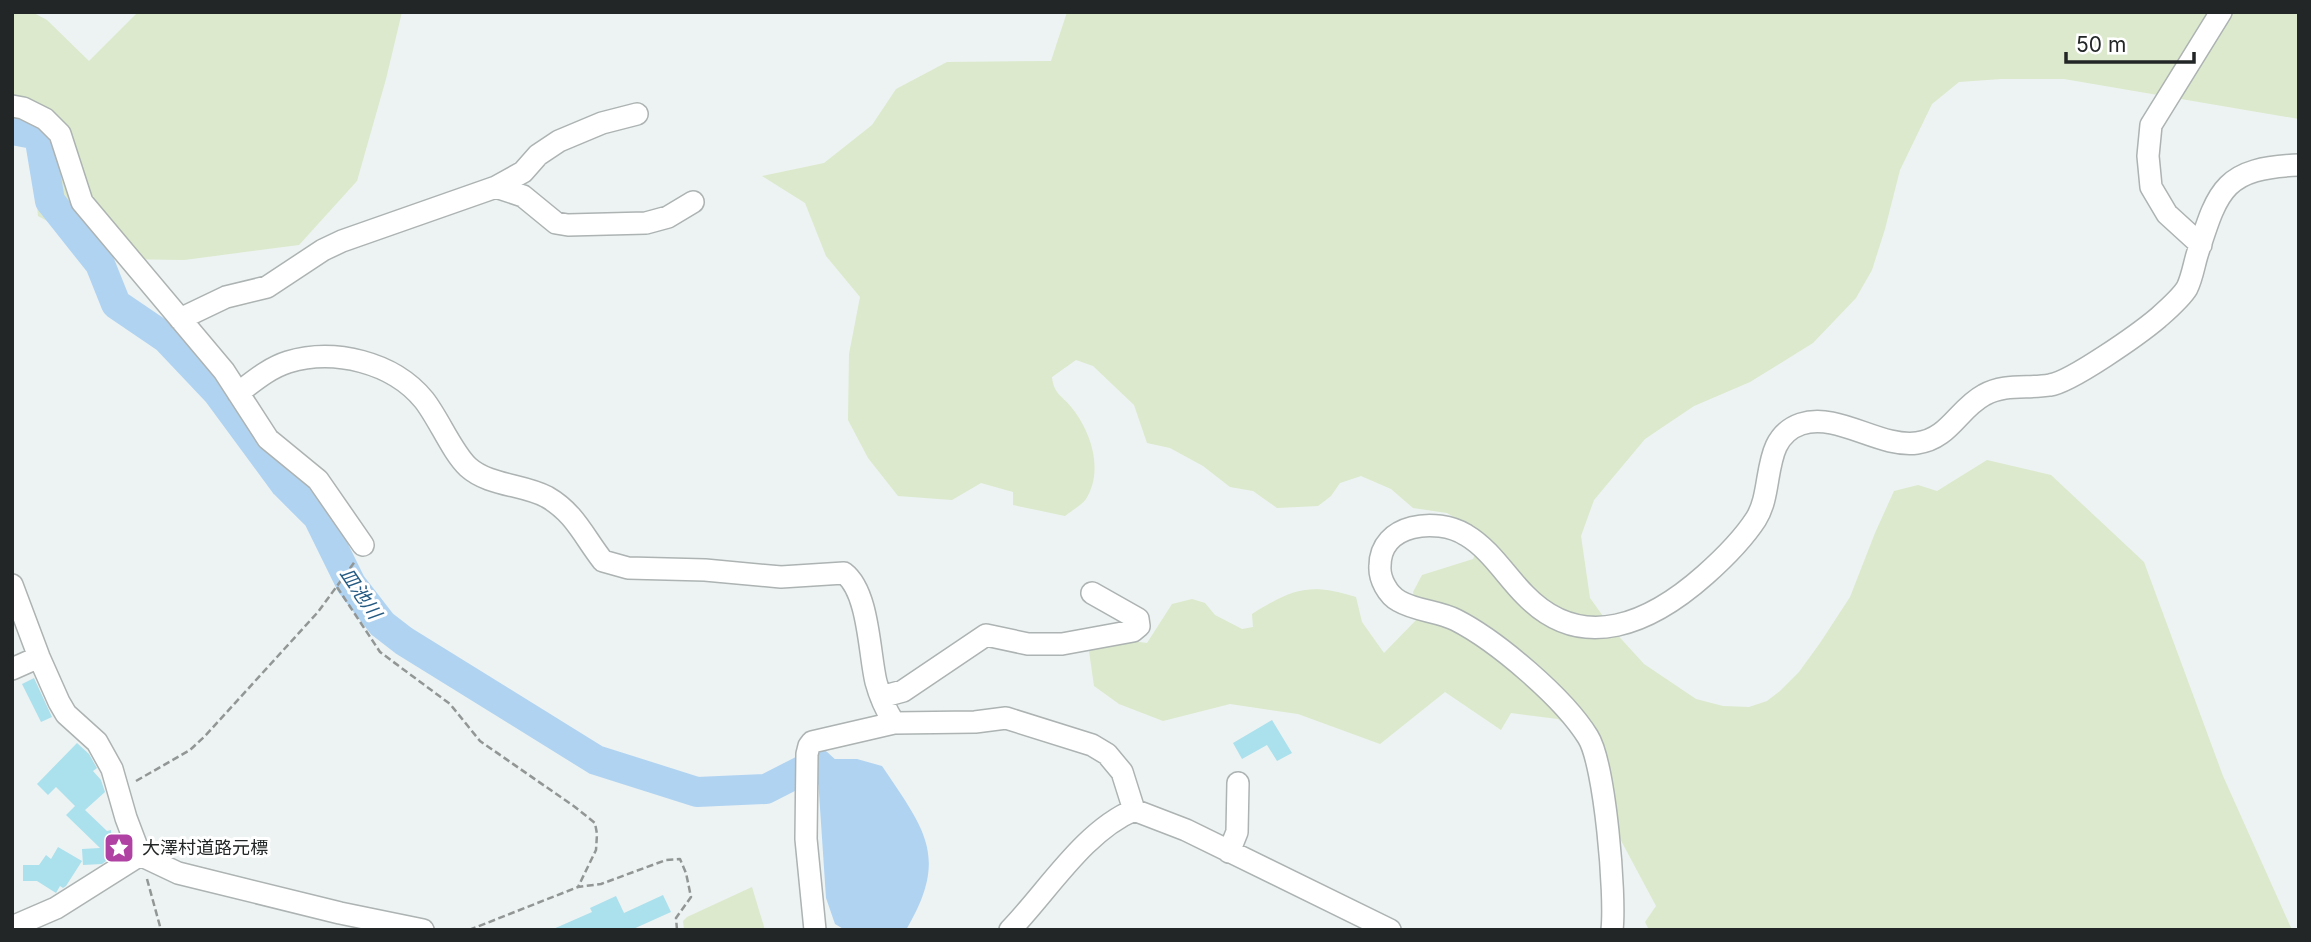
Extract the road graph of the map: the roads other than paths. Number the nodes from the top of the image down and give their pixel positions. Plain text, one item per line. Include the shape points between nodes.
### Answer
1 (2221, 12) edge
2 (12, 106) edge
3 (637, 114) dead end
4 (2299, 165) edge
5 (496, 187) junction
6 (693, 202) dead end
7 (2201, 245) junction
8 (180, 319) junction
9 (238, 393) junction
10 (363, 545) dead end
11 (12, 585) edge
12 (1092, 593) dead end
13 (39, 657) junction
14 (12, 669) edge
15 (881, 697) junction
16 (894, 723) junction
17 (1238, 783) dead end
18 (1134, 810) junction
19 (1229, 852) junction
20 (141, 855) junction
21 (12, 926) edge
22 (423, 930) edge
23 (815, 930) edge
24 (1010, 930) edge
25 (1390, 930) edge
26 (1612, 930) edge

1 - 7 street via 2151,125 2148,156 2151,187 2167,214
2 - 8 street via 45,119 60,134 82,202
3 - 5 street via 559,141 523,172
4 - 7 street via 2273,166 2240,176 2223,188
5 - 6 street via 523,196 556,223 568,225 646,223
5 - 8 street via 342,241 267,287 226,297
7 - 26 street via 2186,289 2159,317 2112,352 2055,385 1998,388 1979,397 1943,434 1921,443 1898,444 1837,424 1802,424 1787,433 1776,444 1770,461 1763,506 1743,536 1669,604 1625,624 1591,628 1549,615 1464,533 1429,525 1395,534 1379,563 1382,582 1397,601 1453,618 1484,638 1573,716 1591,741 1606,824
8 - 9 street
9 - 10 street via 268,439 318,480
9 - 15 street via 265,373 314,356 370,365 396,375 422,398 467,466 546,497 574,517 603,561 628,568 781,577 844,573 866,617
11 - 13 street
12 - 15 street via 1138,619 1139,626 1133,631 1062,644 1028,644 986,635 903,691
13 - 14 street
13 - 20 street via 66,714 97,742 112,769
15 - 16 street
16 - 18 street via 1006,718 1092,745 1122,772
16 - 23 street via 808,746 806,839
17 - 19 street via 1237,832
18 - 19 street
18 - 24 street via 1106,826
19 - 25 street
20 - 21 street via 56,908
20 - 22 street via 178,873

